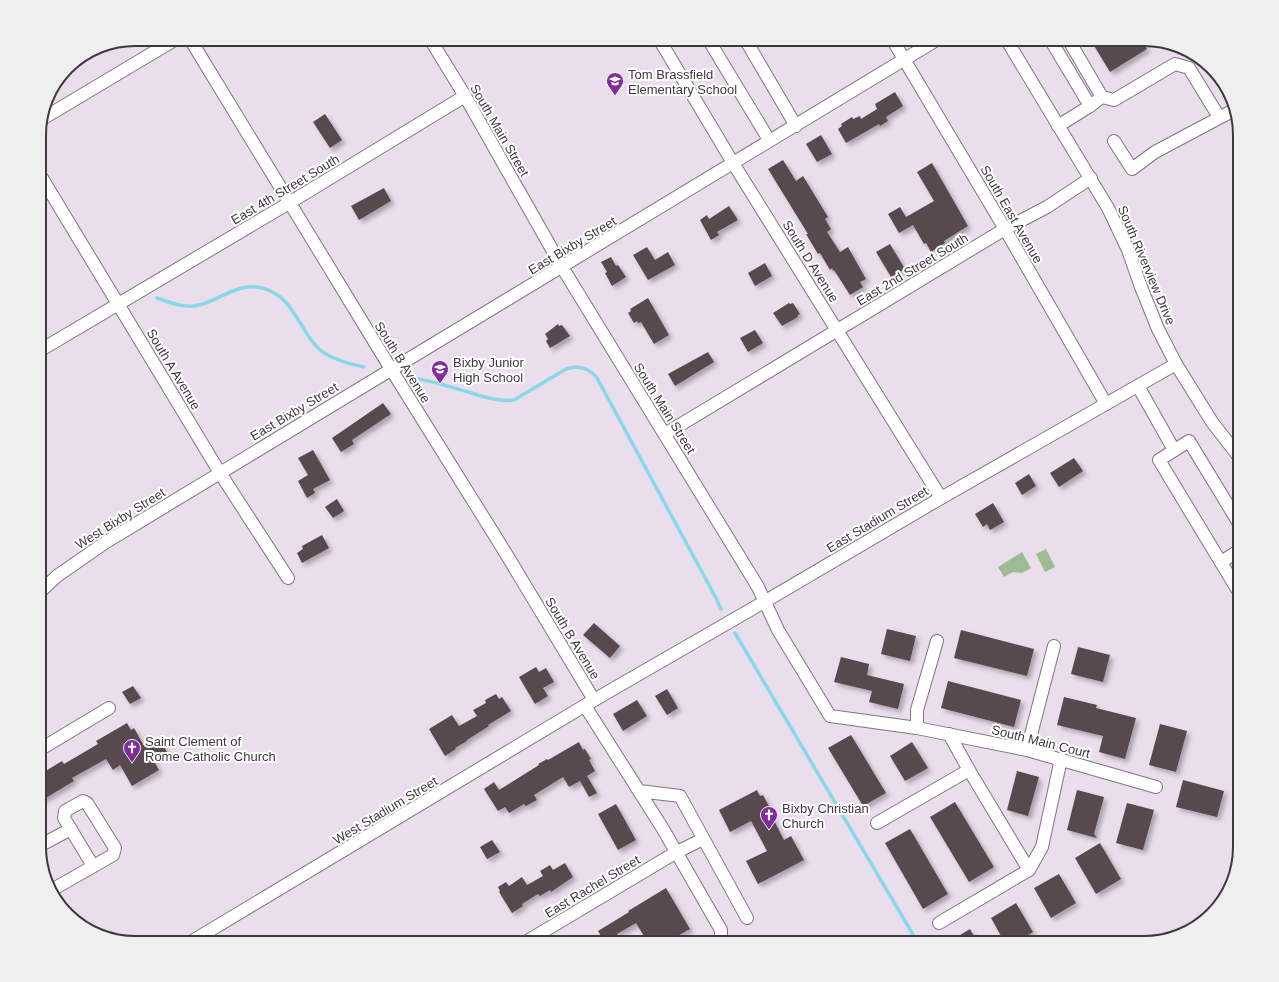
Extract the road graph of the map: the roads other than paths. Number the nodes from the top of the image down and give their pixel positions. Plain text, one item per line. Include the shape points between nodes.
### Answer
1 (164, 46) edge
2 (194, 46) edge
3 (435, 46) edge
4 (663, 46) edge
5 (712, 46) edge
6 (749, 46) edge
7 (896, 46) edge
8 (926, 46) edge
9 (1010, 46) edge
10 (1054, 46) edge
11 (1072, 46) edge
12 (904, 59) junction
13 (465, 96) junction
14 (1102, 97) junction
15 (1090, 106) junction
16 (1230, 112) edge
17 (48, 115) edge
18 (1219, 117) junction
19 (796, 126) junction
20 (1058, 126) junction
21 (769, 140) junction
22 (1114, 141) dead end
23 (733, 163) junction
24 (1091, 178) junction
25 (46, 184) edge
26 (289, 203) junction
27 (1005, 229) junction
28 (562, 268) junction
29 (119, 304) junction
30 (837, 330) junction
31 (46, 347) edge
32 (1176, 364) junction
33 (390, 370) junction
34 (1138, 386) junction
35 (1106, 404) junction
36 (665, 434) junction
37 (1233, 449) edge
38 (1174, 450) junction
39 (220, 473) junction
40 (941, 498) junction
41 (1233, 513) edge
42 (1233, 554) edge
43 (1220, 562) junction
44 (288, 578) dead end
45 (1233, 583) edge
46 (46, 586) edge
47 (764, 602) junction
48 (937, 641) dead end
49 (1054, 646) dead end
50 (589, 703) junction
51 (109, 708) dead end
52 (917, 728) junction
53 (949, 734) junction
54 (46, 746) edge
55 (1027, 750) junction
56 (1062, 759) junction
57 (969, 770) junction
58 (1156, 787) dead end
59 (639, 792) junction
60 (877, 823) dead end
61 (70, 829) junction
62 (703, 839) junction
63 (46, 842) edge
64 (675, 853) junction
65 (93, 866) junction
66 (1029, 870) junction
67 (56, 888) edge
68 (747, 918) dead end
69 (939, 923) dead end
70 (201, 936) edge
71 (536, 936) edge
72 (721, 936) edge

1 - 17 street
2 - 26 street, South B Avenue
3 - 13 street, South Main Street
4 - 23 street, South D Avenue
5 - 21 street
6 - 19 street
7 - 12 street, South East Avenue
8 - 12 street, East Bixby Street
9 - 20 street, South Riverview Drive
10 - 15 street
11 - 14 street
12 - 19 street, East Bixby Street
12 - 27 street, South East Avenue
13 - 26 street, East 4th Street South
13 - 28 street, South Main Street
14 - 15 street
14 - 18 street via 1114,100 1175,64 1189,68
15 - 20 street
16 - 18 street
18 - 22 street via 1155,152 1132,169
19 - 21 street, East Bixby Street
20 - 24 street, South Riverview Drive
21 - 23 street, East Bixby Street
23 - 28 street, East Bixby Street
23 - 30 street, South D Avenue
24 - 27 street, East 2nd Street South via 1047,207
24 - 32 street, South Riverview Drive via 1120,232 1140,287
25 - 29 street, South A Avenue
26 - 29 street, East 4th Street South
26 - 33 street, South B Avenue
27 - 30 street, East 2nd Street South
27 - 35 street, South East Avenue
28 - 33 street, East Bixby Street
28 - 36 street, South Main Street
29 - 31 street, East 4th Street South
29 - 39 street, South A Avenue
30 - 36 street, East 2nd Street South
30 - 40 street, South D Avenue
32 - 34 street, East Stadium Street
32 - 37 street, South Riverview Drive via 1212,422
33 - 39 street, East Bixby Street
33 - 50 street, South B Avenue via 505,552
34 - 35 street, East Stadium Street
34 - 38 street
35 - 40 street, East Stadium Street
36 - 47 street, South Main Street via 758,587
38 - 41 street via 1189,441
38 - 43 street via 1158,460
39 - 44 street, South A Avenue
39 - 46 street, West Bixby Street via 106,542
40 - 47 street, East Stadium Street
42 - 43 street
43 - 45 street
47 - 50 street, East Stadium Street
47 - 52 street, South Main Street via 830,716
48 - 52 street via 917,710
49 - 55 street
50 - 59 street, South B Avenue
50 - 70 street, West Stadium Street
51 - 54 street
52 - 53 street, South Main Court
53 - 55 street, South Main Court
53 - 57 street
55 - 56 street, South Main Court
56 - 58 street, South Main Court
56 - 66 street via 1042,848
57 - 60 street
57 - 66 street
59 - 62 street via 680,796
59 - 64 street, South B Avenue
61 - 63 street
61 - 65 street
61 - 65 street via 64,818 65,811 83,801 87,803 116,848 112,855
62 - 64 street, East Rachel Street
62 - 68 street
64 - 71 street, East Rachel Street
64 - 72 street, South B Avenue via 721,930
65 - 67 street
66 - 69 street

